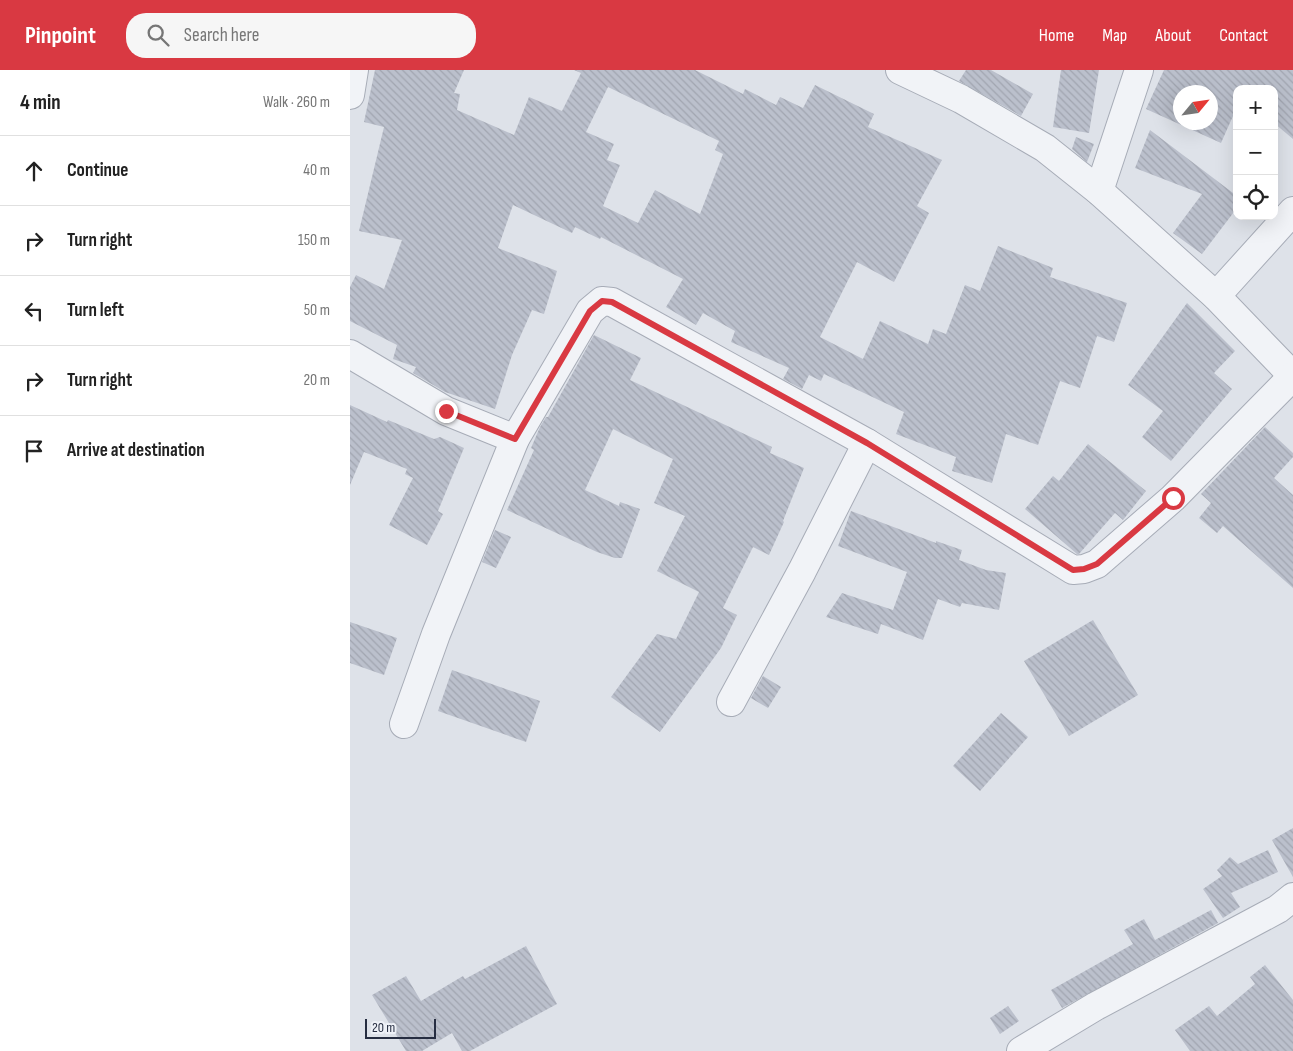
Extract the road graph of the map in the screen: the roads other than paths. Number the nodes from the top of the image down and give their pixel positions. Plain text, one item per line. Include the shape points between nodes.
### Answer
1 (354, 70) edge
2 (900, 70) edge
3 (1139, 70) edge
4 (350, 95) edge
5 (1099, 191) junction
6 (1293, 211) edge
7 (1216, 296) junction
8 (350, 354) edge
9 (1293, 376) edge
10 (515, 439) junction
11 (867, 443) junction
12 (730, 702) dead end
13 (404, 724) dead end
14 (1288, 909) edge
15 (1020, 1051) edge

1 - 4 street
2 - 5 street via 961,99 1045,148
3 - 5 street
5 - 7 street
6 - 7 street
7 - 9 street
8 - 10 street via 446,411
9 - 11 street via 1173,498 1097,564 1084,569 1073,570
10 - 11 street via 590,311 602,301 612,302
10 - 13 street via 436,634
11 - 12 street
14 - 15 street via 1096,1006

